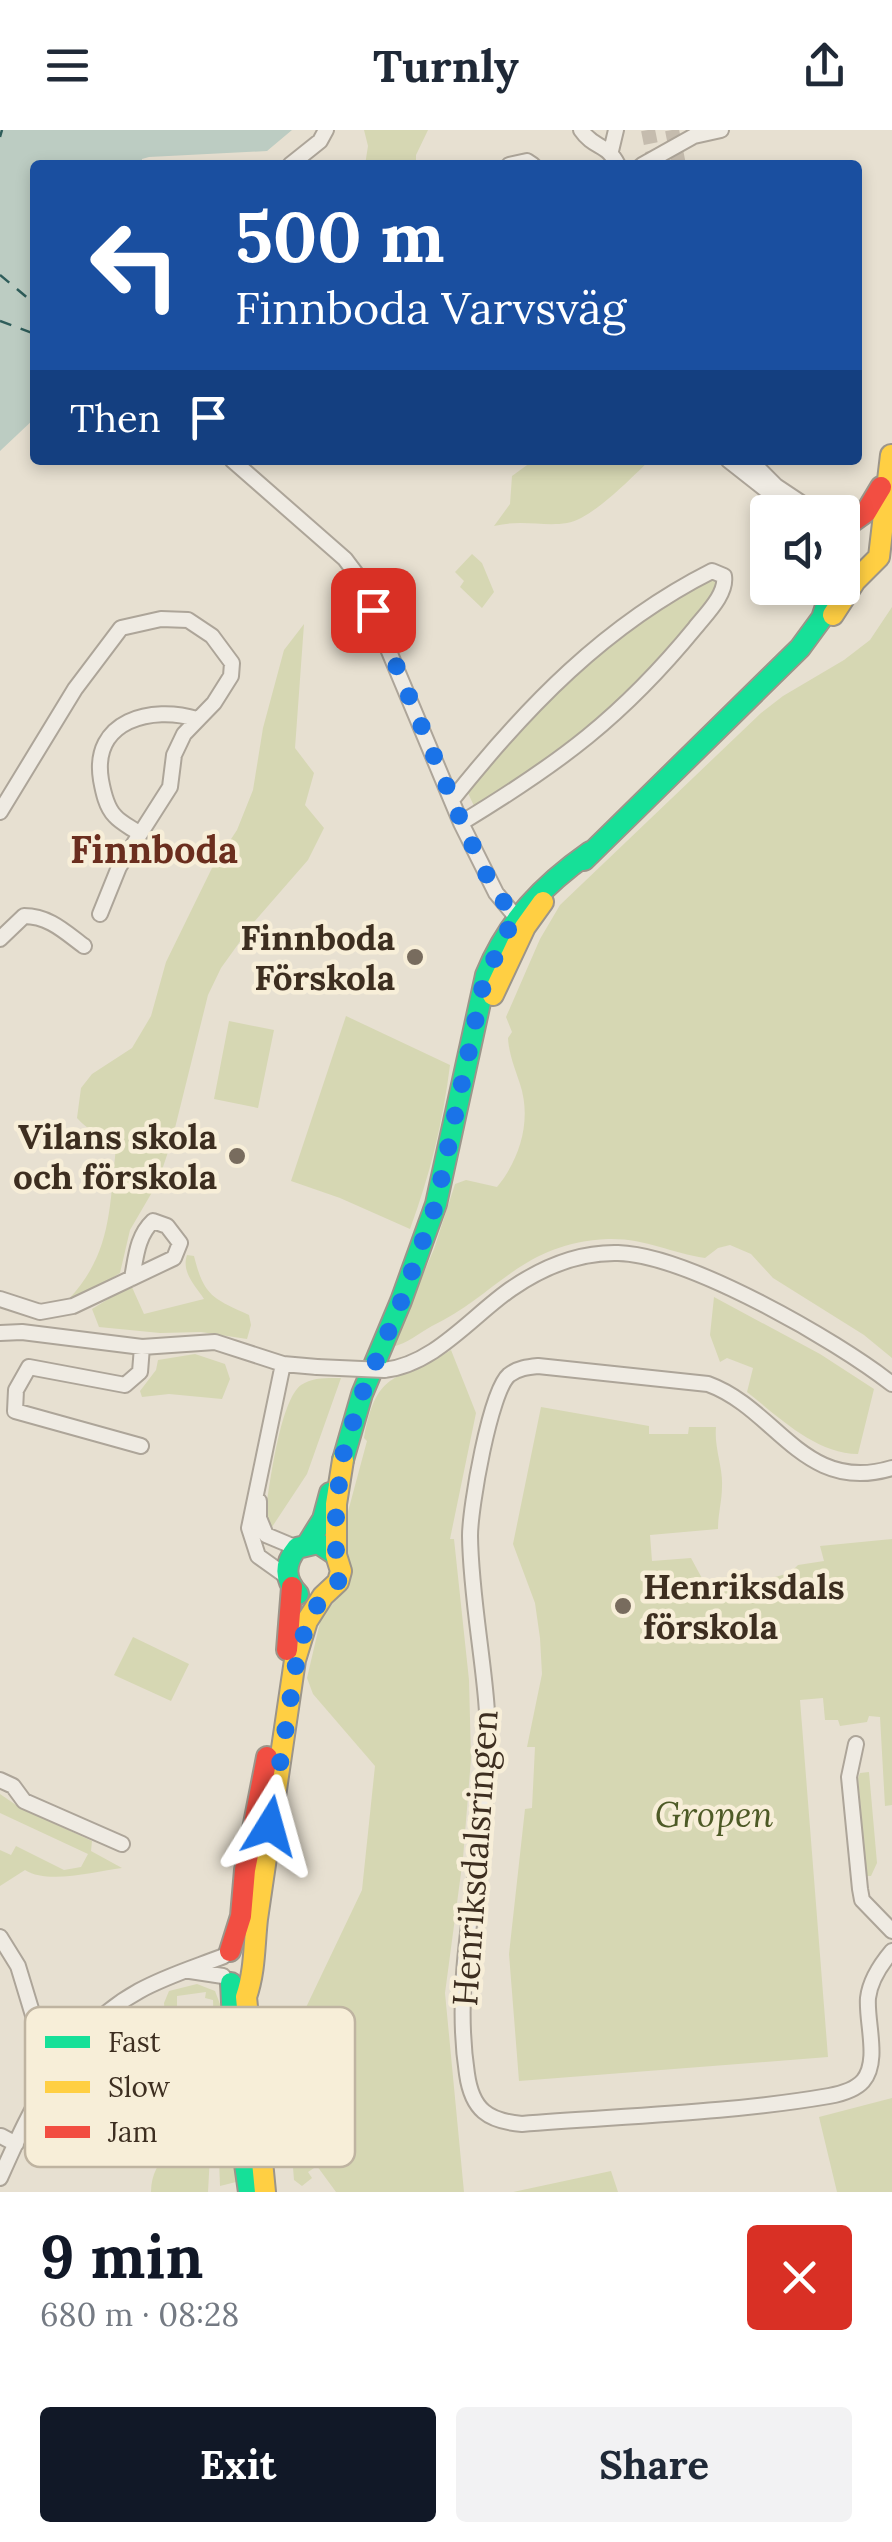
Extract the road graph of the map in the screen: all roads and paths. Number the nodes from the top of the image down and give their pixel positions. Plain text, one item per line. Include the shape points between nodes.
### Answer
1 (326, 130) edge
2 (581, 130) edge
3 (616, 130) edge
4 (721, 130) edge
5 (691, 133) edge
6 (615, 158) edge
7 (296, 160) edge
8 (650, 160) edge
9 (892, 453) edge
10 (238, 465) edge
11 (734, 465) edge
12 (755, 465) edge
13 (772, 495) edge
14 (790, 495) edge
15 (860, 514) edge
16 (860, 528) edge
17 (881, 547) junction
18 (867, 570) junction
19 (860, 571) edge
20 (828, 605) edge
21 (809, 637) junction
22 (197, 719) junction
23 (452, 800) junction
24 (0, 812) edge
25 (462, 823) junction
26 (140, 834) junction
27 (100, 914) dead end
28 (520, 922) junction
29 (0, 939) edge
30 (84, 946) dead end
31 (132, 1278) dead end
32 (0, 1299) edge
33 (40, 1312) junction
34 (0, 1333) edge
35 (40, 1334) junction
36 (142, 1348) junction
37 (283, 1364) junction
38 (892, 1384) edge
39 (140, 1446) dead end
40 (340, 1468) junction
41 (892, 1468) edge
42 (258, 1490) junction
43 (302, 1546) junction
44 (336, 1555) junction
45 (289, 1582) junction
46 (323, 1596) junction
47 (856, 1744) dead end
48 (0, 1780) edge
49 (122, 1844) dead end
50 (892, 1932) edge
51 (0, 1937) edge
52 (892, 1950) edge
53 (231, 1969) junction
54 (30, 2007) edge
55 (117, 2007) edge
56 (233, 2007) edge
57 (247, 2007) edge
58 (25, 2125) edge
59 (1, 2136) edge
60 (16, 2144) junction
61 (245, 2167) edge
62 (262, 2167) edge
63 (0, 2178) edge
64 (249, 2192) edge
65 (265, 2192) edge

1 - 7 street
2 - 6 street
3 - 6 street
4 - 5 street
5 - 8 street
9 - 15 street via 878,498
9 - 17 street
10 - 23 street via 357,575
11 - 13 street
12 - 14 street
16 - 17 street via 874,531
17 - 18 street
18 - 19 street
18 - 21 street
20 - 21 street
21 - 28 street via 562,872
22 - 24 street via 231,676 224,650 188,620 121,628
22 - 26 street via 178,746 170,787
22 - 26 street via 174,712 133,718 100,756 108,804
23 - 25 street
23 - 25 street via 518,720 590,652 699,578 712,571 724,576 709,610 636,696 570,753
25 - 28 street via 489,880
26 - 27 street
28 - 40 street via 484,981 436,1204
29 - 30 street via 32,916
31 - 33 street via 74,1306
32 - 33 street
33 - 35 street
34 - 35 street
35 - 36 street
36 - 37 street via 215,1342
36 - 39 street via 140,1372 125,1385 29,1367 16,1390 15,1411
37 - 38 street, bridge via 397,1368 424,1357 541,1269 620,1253 673,1266 771,1309
37 - 42 street
40 - 43 street via 323,1519
40 - 44 street
41 - 52 street, Henriksdalsringen via 860,1474 822,1465 708,1384 538,1366 518,1369 504,1381 491,1414 470,1534 488,1738 466,1958 467,2076 474,2098 486,2115 522,2124 843,2093 870,2068 869,1991
42 - 43 street via 266,1534
42 - 45 street via 250,1540 258,1556
43 - 44 street via 325,1545
43 - 45 street via 286,1564
44 - 46 street via 338,1582
45 - 46 street via 306,1597
45 - 53 street via 283,1675
46 - 53 street via 307,1621 292,1674 253,1957 242,1950
47 - 50 street via 849,1777 862,1900
48 - 49 street via 24,1802
51 - 54 street
53 - 55 street via 189,1971
53 - 56 street
53 - 57 street
58 - 60 street
59 - 60 street
60 - 63 street
61 - 64 street
62 - 65 street

